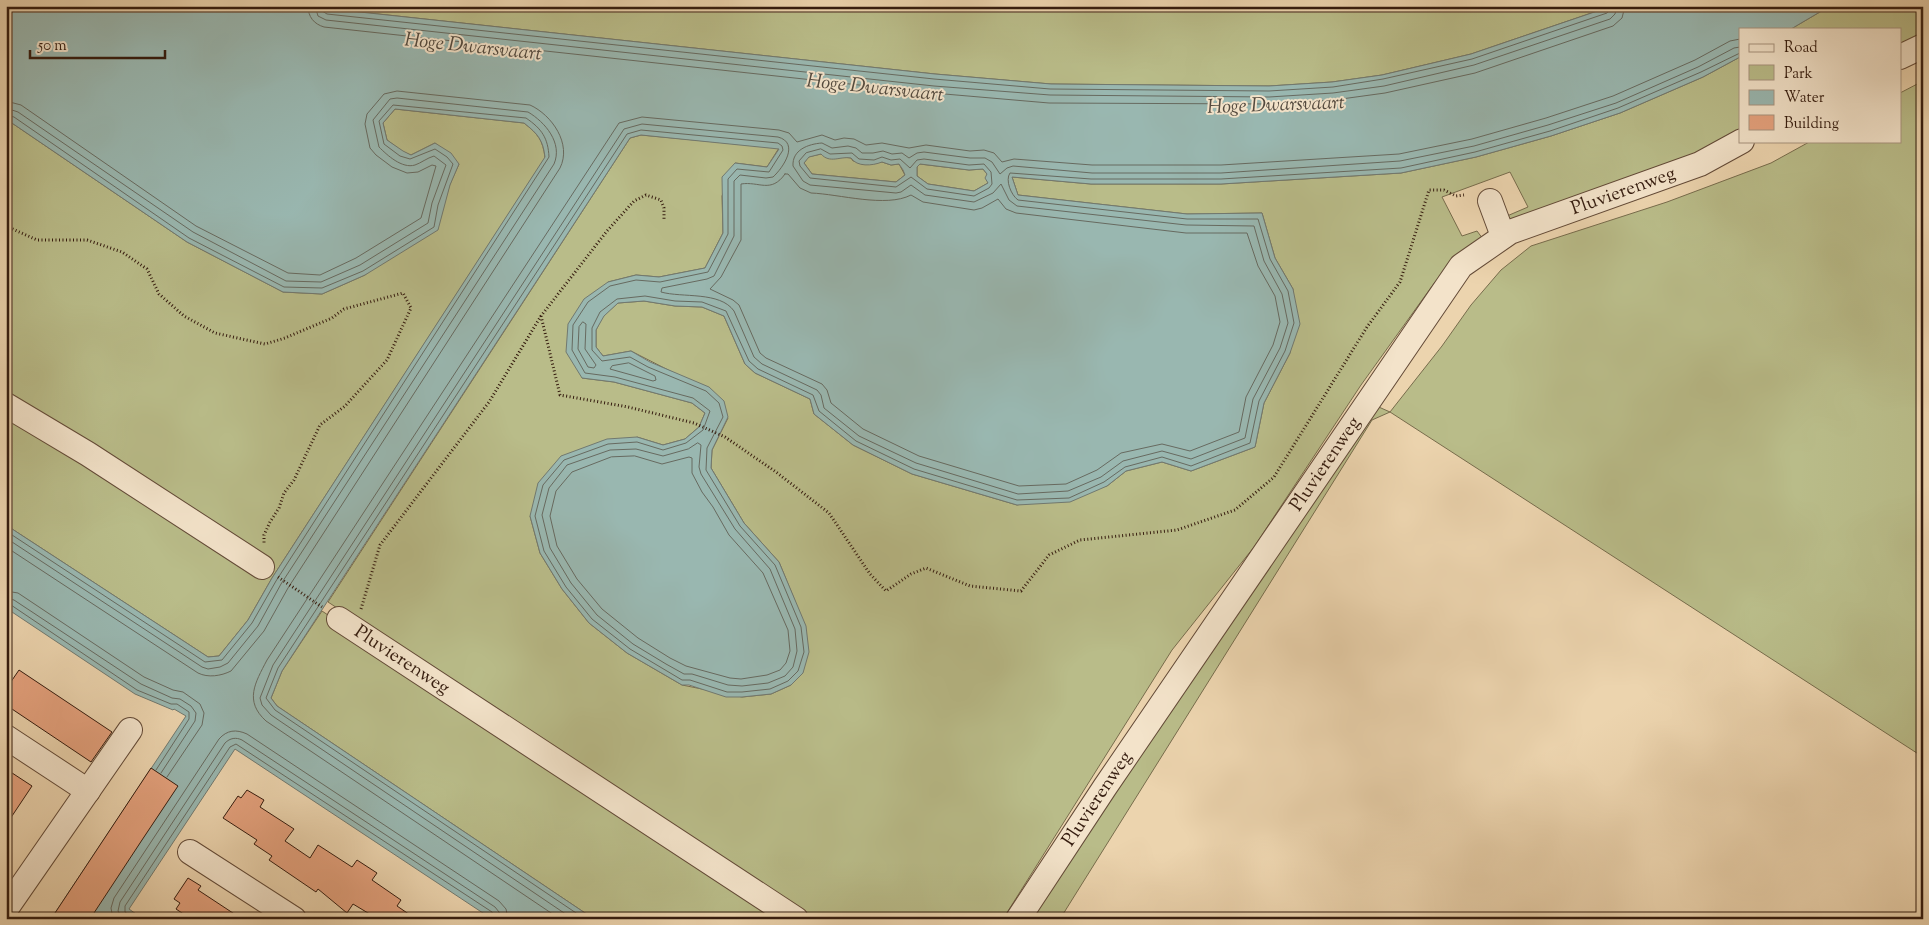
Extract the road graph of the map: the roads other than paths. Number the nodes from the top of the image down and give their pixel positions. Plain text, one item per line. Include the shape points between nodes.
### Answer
1 (1923, 46) edge
2 (1902, 56) edge
3 (1740, 142) edge
4 (1490, 201) dead end
5 (1503, 236) junction
6 (6, 405) edge
7 (262, 566) road end
8 (347, 624) road end
9 (130, 730) dead end
10 (6, 737) edge
11 (88, 791) junction
12 (190, 852) dead end
13 (6, 910) edge
14 (294, 919) edge
15 (796, 919) edge
16 (1018, 919) edge

1 - 2 street
3 - 5 street, Pluvierenweg via 1700,164
4 - 5 street
5 - 16 street, Pluvierenweg via 1461,266
6 - 7 street
8 - 15 street, Pluvierenweg
9 - 11 street
10 - 11 street
11 - 13 street
12 - 14 street

